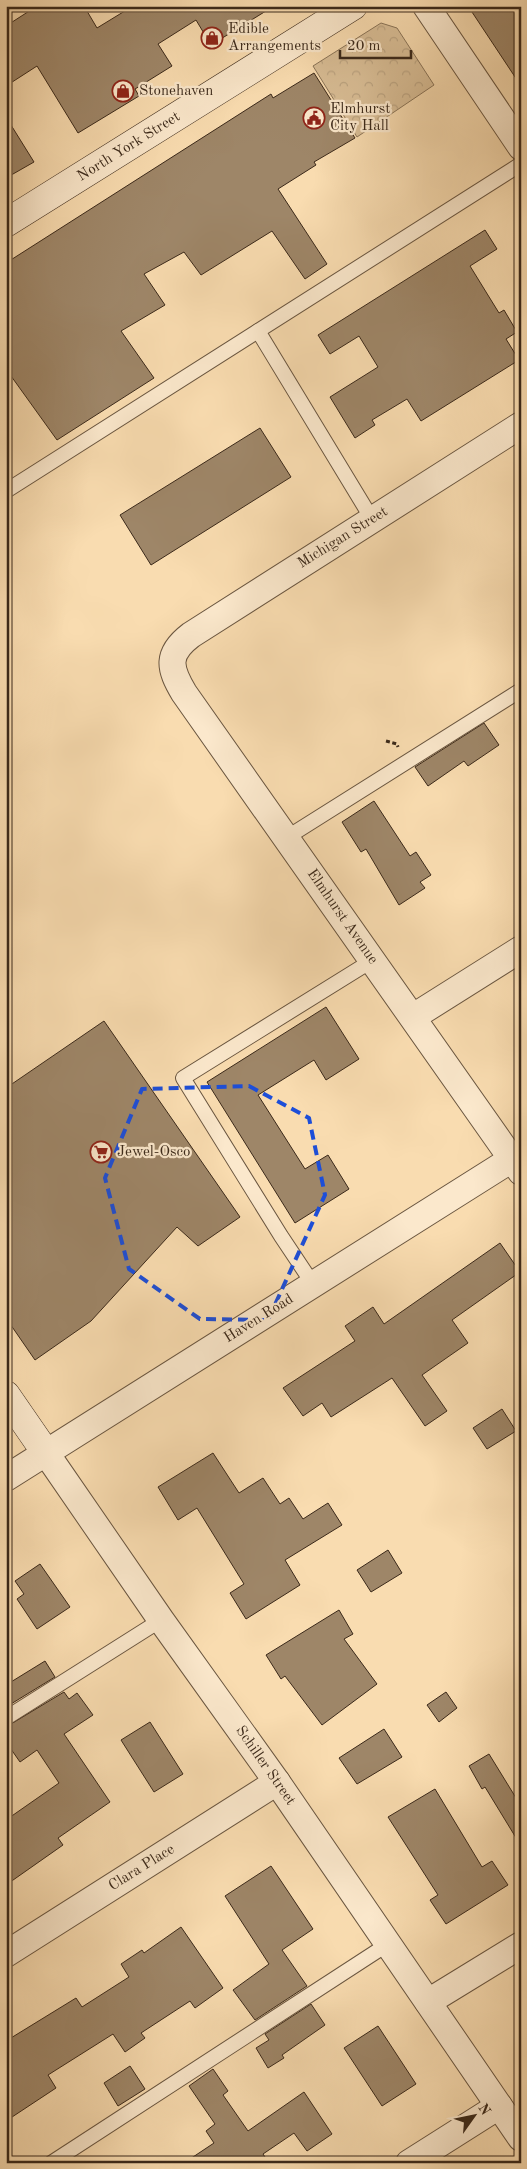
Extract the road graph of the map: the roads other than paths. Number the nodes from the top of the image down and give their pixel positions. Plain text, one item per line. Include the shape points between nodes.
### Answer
1 (353, 6) edge
2 (426, 6) edge
3 (521, 147) edge
4 (521, 164) edge
5 (6, 223) edge
6 (258, 331) junction
7 (521, 425) edge
8 (6, 491) edge
9 (372, 519) junction
10 (172, 658) joint
11 (521, 690) edge
12 (286, 838) junction
13 (521, 949) edge
14 (372, 960) junction
15 (413, 1017) junction
16 (516, 1166) edge
17 (313, 1284) junction
18 (6, 1395) edge
19 (46, 1453) junction
20 (6, 1478) edge
21 (161, 1620) junction
22 (6, 1718) edge
23 (277, 1782) junction
24 (388, 1944) junction
25 (521, 1945) edge
26 (6, 1954) edge
27 (428, 2002) junction
28 (498, 2106) junction
29 (521, 2138) edge
30 (51, 2163) edge
31 (409, 2163) edge

1 - 5 main road, North York Street
2 - 3 street
4 - 6 lane
6 - 8 lane
6 - 9 lane
7 - 9 street, Michigan Street
9 - 10 street, Michigan Street via 190,635 179,644
10 - 12 street, Elmhurst Avenue via 172,669 184,693
11 - 12 lane
12 - 14 street, Elmhurst Avenue
13 - 15 street
14 - 15 street, Elmhurst Avenue
14 - 17 lane via 183,1078
15 - 16 street, Elmhurst Avenue
16 - 17 street, Haven Road
17 - 19 street, Haven Road
18 - 19 main road, Schiller Street
19 - 20 street, Haven Road
19 - 21 street, Schiller Street
21 - 22 lane
21 - 23 street, Schiller Street
23 - 24 street, Schiller Street
23 - 26 street, Clara Place
24 - 27 street, Schiller Street
24 - 30 lane
25 - 27 street
27 - 28 street, Schiller Street
28 - 29 street, Schiller Street
28 - 31 street

